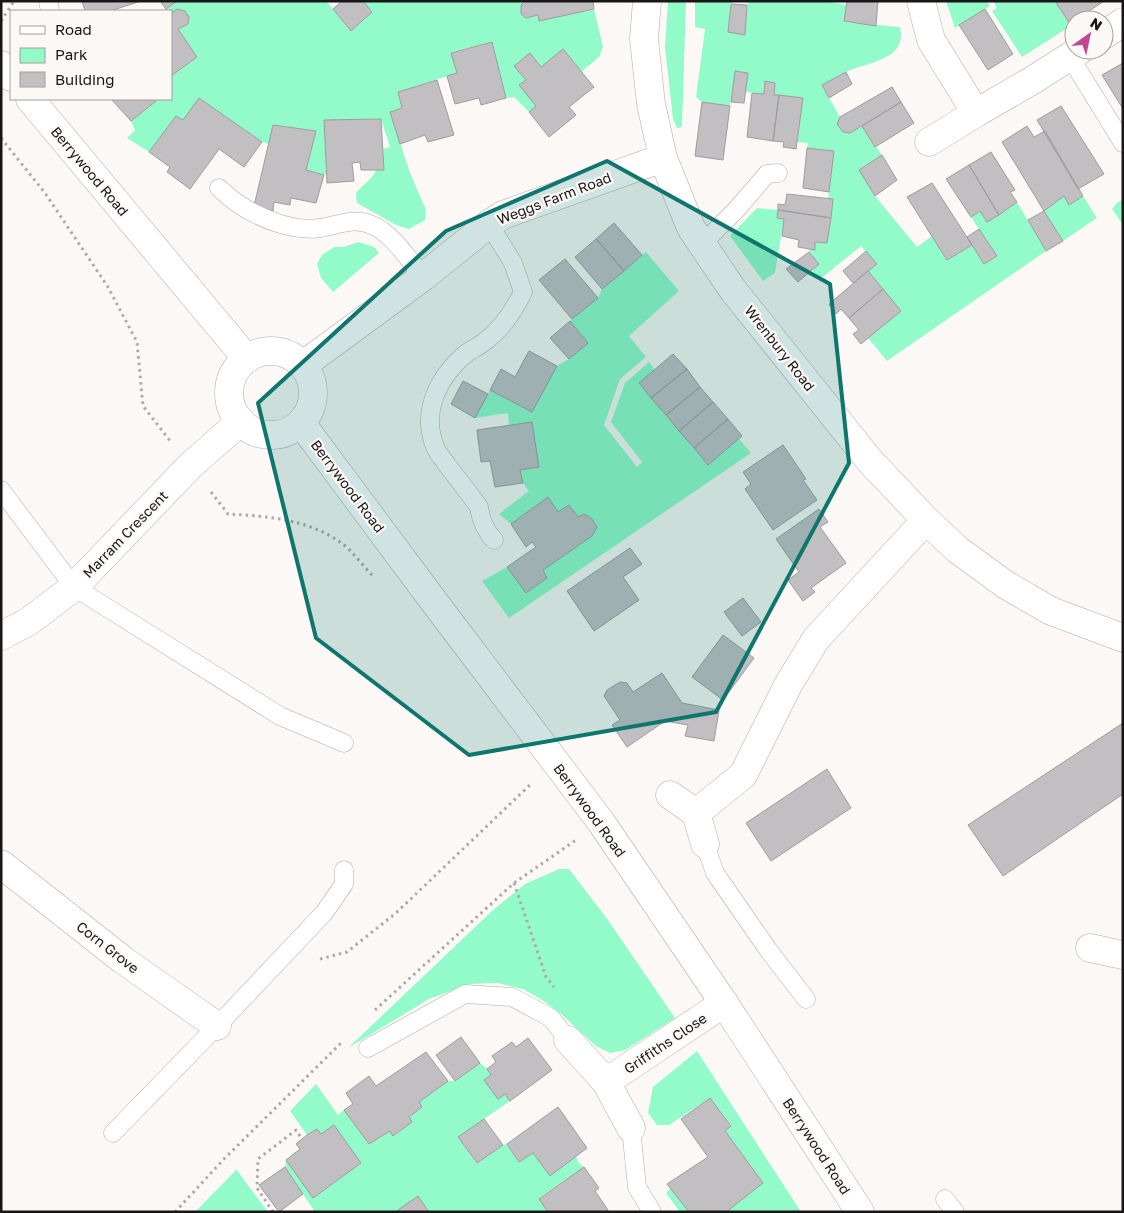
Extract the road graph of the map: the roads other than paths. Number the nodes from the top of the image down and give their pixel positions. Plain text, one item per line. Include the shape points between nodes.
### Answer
1 (647, 1) edge
2 (921, 1) edge
3 (1064, 60) edge
4 (1079, 60) edge
5 (1, 65) edge
6 (10, 76) edge
7 (31, 100) edge
8 (976, 113) junction
9 (929, 142) dead end
10 (1123, 143) edge
11 (663, 158) junction
12 (778, 173) dead end
13 (220, 188) dead end
14 (489, 224) junction
15 (702, 244) junction
16 (423, 277) junction
17 (247, 359) junction
18 (303, 365) junction
19 (241, 422) junction
20 (301, 423) junction
21 (1, 490) edge
22 (926, 520) junction
23 (494, 540) dead end
24 (74, 587) junction
25 (1, 636) edge
26 (1123, 638) edge
27 (344, 743) dead end
28 (670, 795) dead end
29 (696, 813) junction
30 (705, 844) joint
31 (1, 864) edge
32 (344, 870) dead end
33 (1090, 948) dead end
34 (1123, 955) edge
35 (806, 1000) dead end
36 (724, 1003) junction
37 (218, 1026) junction
38 (568, 1040) joint
39 (368, 1048) dead end
40 (606, 1082) junction
41 (631, 1128) joint
42 (113, 1133) dead end
43 (652, 1212) edge
44 (860, 1212) edge

1 - 11 street via 644,39 651,104
2 - 8 street via 931,40
3 - 8 street
4 - 10 lane
5 - 6 street
7 - 17 street, Berrywood Road
8 - 9 street
11 - 14 street, Weggs Farm Road via 504,215
11 - 15 street, Wrenbury Road via 691,228
12 - 15 lane via 767,174
13 - 16 lane via 238,204 278,223 319,228 360,220 375,226 390,238
14 - 16 street, Weggs Farm Road
14 - 23 lane via 513,263 523,292 506,321 446,375 437,388 430,412 436,450 480,507 486,531
15 - 22 street, Wrenbury Road via 733,290 870,461
16 - 18 street, Weggs Farm Road
17 - 18 street via 270,351 282,352
17 - 19 street via 237,369 229,396 232,410
18 - 20 street via 313,394
19 - 20 street via 251,430 277,435
19 - 24 street, Marram Crescent via 190,466
20 - 36 street, Berrywood Road via 601,822
21 - 24 lane
22 - 26 street, Wrenbury Road via 958,550 1006,585 1051,611
22 - 29 street via 816,639 788,685 743,775
24 - 25 street, Marram Crescent via 28,622
24 - 27 lane via 280,716
28 - 29 street
29 - 30 street
30 - 35 lane via 715,873
31 - 37 street, Corn Grove via 123,960
32 - 37 lane via 344,884 324,913
33 - 34 street
36 - 40 street, Griffiths Close
36 - 44 street, Berrywood Road
37 - 42 lane
38 - 39 lane via 551,1018 512,997 465,994
38 - 40 street
40 - 41 street
41 - 43 lane via 637,1187

